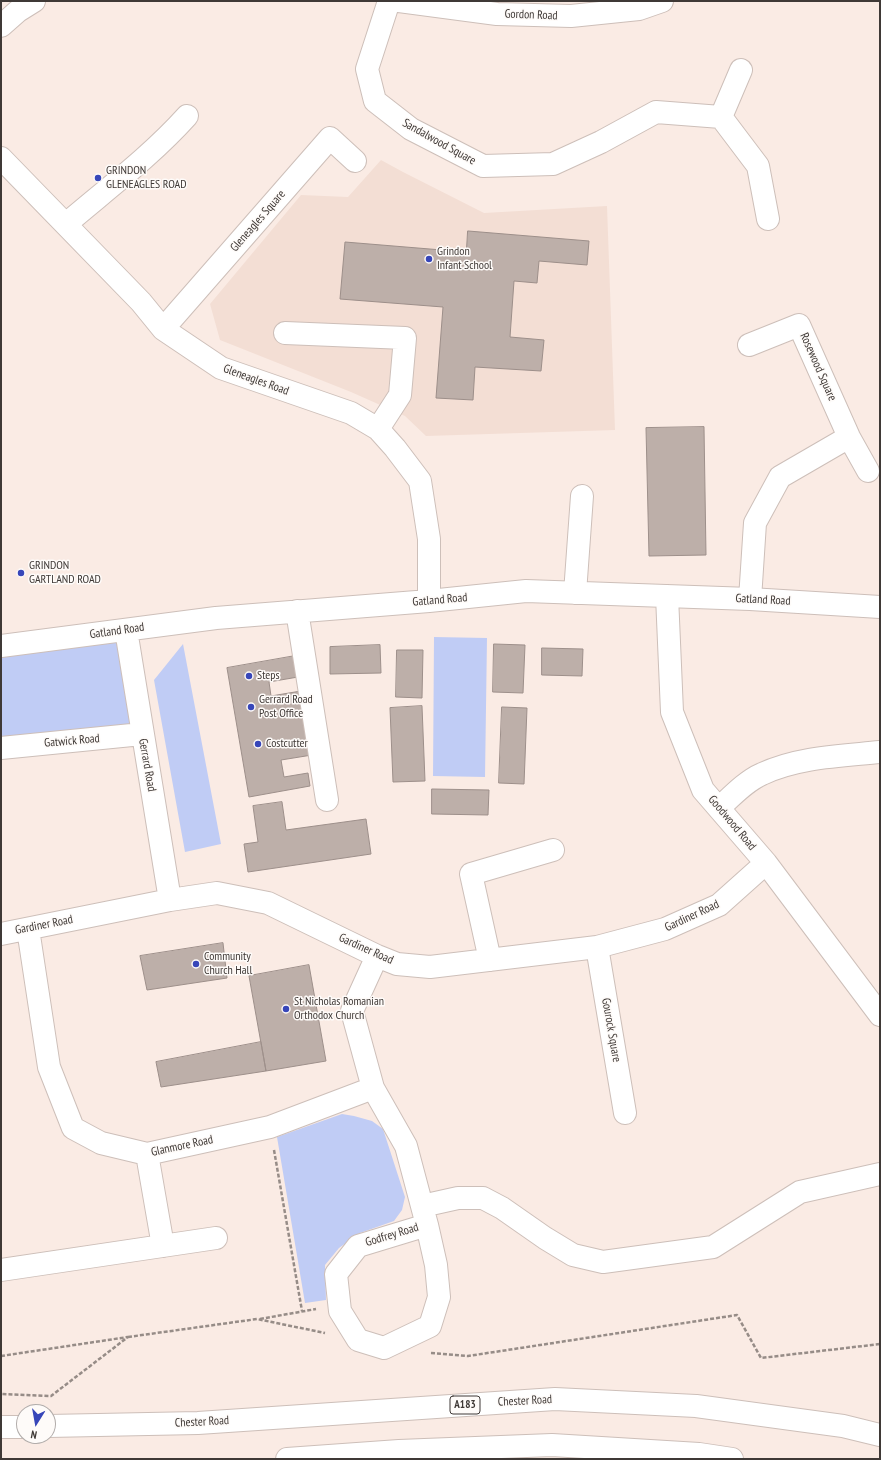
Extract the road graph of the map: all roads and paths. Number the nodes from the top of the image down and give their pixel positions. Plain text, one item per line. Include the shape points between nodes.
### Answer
1 (34, 1) edge
2 (389, 1) edge
3 (399, 1) edge
4 (662, 1) edge
5 (498, 8) edge
6 (1, 26) edge
7 (741, 70) dead end
8 (187, 116) dead end
9 (721, 117) junction
10 (355, 161) dead end
11 (4, 165) edge
12 (768, 219) dead end
13 (66, 224) junction
14 (162, 329) junction
15 (285, 333) dead end
16 (749, 346) dead end
17 (378, 429) junction
18 (849, 437) junction
19 (868, 471) dead end
20 (582, 496) dead end
21 (576, 593) junction
22 (667, 596) junction
23 (750, 599) junction
24 (429, 601) junction
25 (880, 607) edge
26 (297, 611) junction
27 (126, 630) junction
28 (1, 646) edge
29 (142, 734) junction
30 (1, 748) edge
31 (880, 752) edge
32 (327, 800) dead end
33 (719, 808) junction
34 (553, 850) dead end
35 (766, 863) junction
36 (170, 900) junction
37 (28, 929) junction
38 (1, 934) edge
39 (597, 947) junction
40 (377, 956) junction
41 (490, 960) junction
42 (880, 1015) edge
43 (373, 1088) junction
44 (625, 1112) dead end
45 (270, 1127) junction
46 (147, 1154) junction
47 (880, 1174) edge
48 (425, 1215) junction
49 (216, 1238) dead end
50 (163, 1246) junction
51 (1, 1270) edge
52 (339, 1305) junction
53 (302, 1311) junction
54 (257, 1319) junction
55 (128, 1337) junction
56 (358, 1340) junction
57 (880, 1344) edge
58 (430, 1352) dead end
59 (1, 1356) edge
60 (1, 1394) edge
61 (56, 1426) edge
62 (1, 1427) edge
63 (16, 1427) edge
64 (880, 1435) edge
65 (705, 1457) edge
66 (287, 1459) edge
67 (732, 1459) edge

1 - 6 street
2 - 9 street, Sandalwood Square via 366,69 376,101 411,129 484,166 553,164 656,112
3 - 5 street, Gordon Road
4 - 5 street, Gordon Road via 639,9 571,16
7 - 9 street
8 - 13 street via 147,156
9 - 12 street via 758,166
10 - 14 street, Gleneagles Square via 330,138
11 - 13 street, Gleneagles Road
13 - 14 street, Gleneagles Road via 141,302
14 - 17 street, Gleneagles Road via 221,368 351,413
15 - 17 street via 405,338 400,395
16 - 18 street, Rosewood Square via 799,324
17 - 24 street, Gleneagles Road via 420,481 429,539
18 - 19 street, Rosewood Square
18 - 23 street via 780,477 755,523
20 - 21 street
21 - 22 street, Gatland Road
21 - 24 street, Gatland Road via 526,591
22 - 23 street, Gatland Road
22 - 33 street, Goodwood Road via 672,712 703,790
23 - 25 street, Gatland Road
24 - 26 street, Gatland Road
26 - 27 street, Gatland Road
26 - 32 street
27 - 28 street, Gatland Road
27 - 29 street, Gerrard Road
29 - 30 street, Gatwick Road
29 - 36 street, Gerrard Road
31 - 33 street via 826,757 791,764 762,774 737,791
33 - 35 street, Goodwood Road
34 - 41 street via 471,874
35 - 39 street, Gardiner Road via 719,905 665,929
35 - 42 street, Goodwood Road
36 - 37 street, Gardiner Road
36 - 40 street, Gardiner Road via 217,893 268,903
37 - 38 street, Gardiner Road
37 - 46 street, Glanmore Road via 49,1067 73,1128 101,1143
39 - 41 street, Gardiner Road
39 - 44 street, Gourock Square
40 - 41 street, Gardiner Road via 397,964 430,967
40 - 43 street, Godfrey Road via 352,1011
43 - 45 street, Glanmore Road
43 - 48 street, Godfrey Road via 406,1146
45 - 46 street, Glanmore Road
45 - 53 path
46 - 50 street
47 - 48 street via 800,1192 713,1247 603,1262 573,1255 483,1198 458,1198
48 - 52 street, Godfrey Road via 358,1246 336,1274
48 - 56 street, Godfrey Road via 436,1265 439,1297 430,1326 384,1348
49 - 50 street
50 - 51 street
52 - 53 path
52 - 56 street, Godfrey Road
53 - 54 path
54 - 55 path
54 - 56 path
55 - 59 path
55 - 60 path via 51,1396
57 - 58 path via 761,1358 737,1316 468,1356
61 - 64 street, Chester Road / A183 via 198,1423 555,1399 696,1406 843,1426
62 - 63 street
65 - 66 street via 552,1445 399,1451
65 - 67 street

